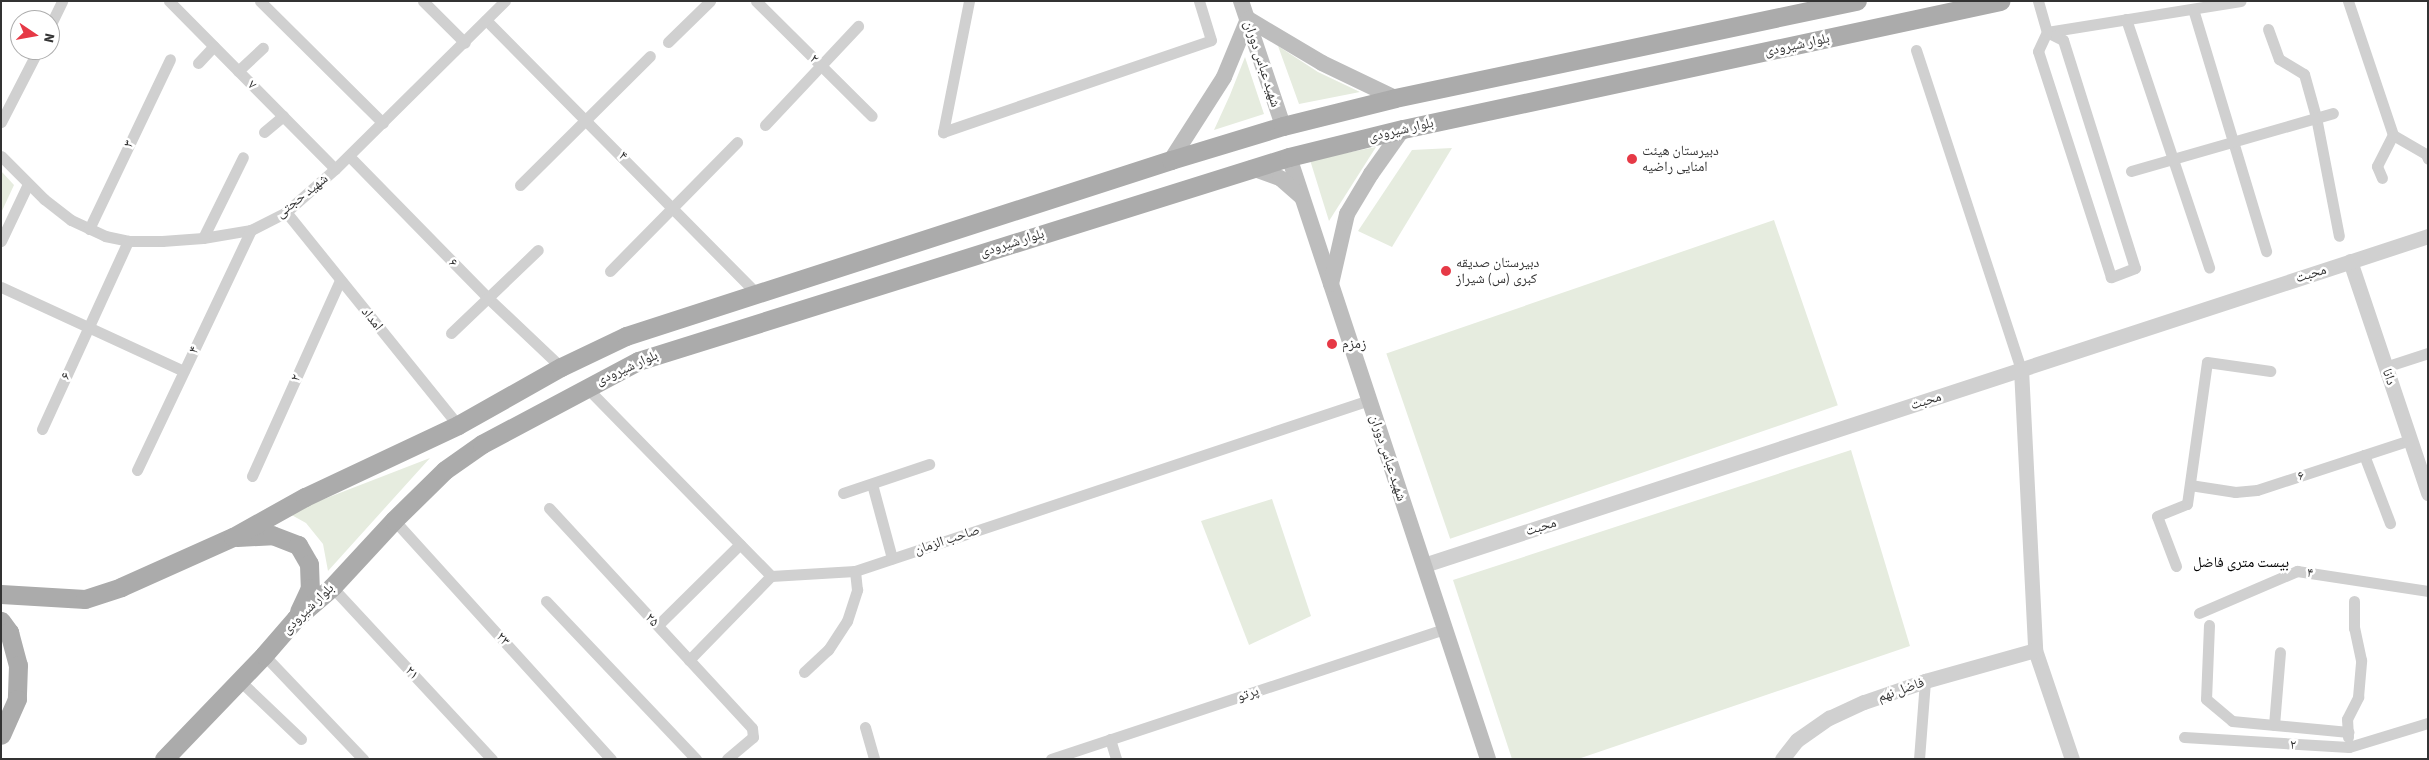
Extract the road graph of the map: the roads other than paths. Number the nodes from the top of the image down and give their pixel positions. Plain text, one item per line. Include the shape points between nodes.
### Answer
1 (169, 1) edge
2 (260, 1) edge
3 (423, 1) edge
4 (505, 1) edge
5 (710, 1) edge
6 (756, 1) edge
7 (968, 1) edge
8 (1199, 1) edge
9 (1241, 1) edge
10 (1857, 1) edge
11 (2000, 1) edge
12 (2038, 1) edge
13 (2241, 1) edge
14 (2348, 1) edge
15 (2193, 9) junction
16 (1248, 19) junction
17 (2126, 19) junction
18 (486, 20) junction
19 (1768, 20) junction
20 (858, 26) dead end
21 (1743, 26) junction
22 (2268, 29) dead end
23 (2047, 32) junction
24 (668, 42) dead end
25 (465, 43) junction
26 (214, 46) junction
27 (263, 48) dead end
28 (1776, 50) junction
29 (1916, 50) dead end
30 (1750, 55) junction
31 (650, 56) dead end
32 (170, 59) dead end
33 (33, 60) edge
34 (198, 62) dead end
35 (820, 65) junction
36 (238, 71) junction
37 (1395, 98) junction
38 (2333, 112) dead end
39 (283, 116) junction
40 (872, 116) dead end
41 (2316, 117) junction
42 (586, 119) junction
43 (1, 122) edge
44 (383, 123) junction
45 (766, 124) dead end
46 (1283, 126) junction
47 (1403, 129) junction
48 (264, 132) dead end
49 (2393, 135) junction
50 (736, 142) dead end
51 (2232, 142) junction
52 (1, 156) edge
53 (349, 156) junction
54 (243, 157) dead end
55 (1289, 157) junction
56 (2173, 159) junction
57 (2428, 159) edge
58 (1171, 160) junction
59 (1252, 168) junction
60 (335, 169) junction
61 (2131, 171) dead end
62 (2382, 178) dead end
63 (28, 184) junction
64 (520, 185) dead end
65 (1302, 197) junction
66 (673, 207) junction
67 (286, 212) junction
68 (89, 229) junction
69 (251, 230) junction
70 (2340, 236) dead end
71 (2428, 236) edge
72 (203, 238) junction
73 (128, 240) junction
74 (1, 241) edge
75 (538, 250) dead end
76 (2266, 251) dead end
77 (2350, 261) junction
78 (840, 267) junction
79 (2209, 267) dead end
80 (610, 271) dead end
81 (340, 280) junction
82 (1332, 284) junction
83 (1, 287) edge
84 (757, 294) junction
85 (848, 294) junction
86 (488, 298) junction
87 (89, 327) junction
88 (451, 333) dead end
89 (2428, 353) edge
90 (561, 366) junction
91 (2386, 367) junction
92 (2021, 369) junction
93 (184, 371) junction
94 (2270, 371) dead end
95 (586, 387) junction
96 (1369, 400) junction
97 (458, 425) junction
98 (42, 429) dead end
99 (2410, 440) junction
100 (2364, 455) junction
101 (2423, 462) edge
102 (928, 464) dead end
103 (137, 470) dead end
104 (252, 476) dead end
105 (872, 484) junction
106 (2190, 485) junction
107 (843, 493) dead end
108 (2428, 493) edge
109 (549, 508) dead end
110 (394, 520) junction
111 (2390, 523) dead end
112 (233, 537) junction
113 (740, 544) junction
114 (892, 558) junction
115 (1424, 565) junction
116 (2176, 566) dead end
117 (855, 571) junction
118 (771, 576) junction
119 (332, 587) junction
120 (2428, 591) edge
121 (1, 594) edge
122 (546, 601) dead end
123 (2354, 601) dead end
124 (2199, 613) dead end
125 (296, 618) junction
126 (1, 622) edge
127 (658, 625) junction
128 (2209, 625) dead end
129 (1445, 629) junction
130 (2035, 650) junction
131 (2280, 652) dead end
132 (264, 655) junction
133 (689, 660) junction
134 (804, 672) dead end
135 (238, 679) junction
136 (1925, 681) junction
137 (2428, 723) edge
138 (2274, 725) junction
139 (865, 727) dead end
140 (2348, 732) junction
141 (1, 735) edge
142 (2184, 737) dead end
143 (301, 739) dead end
144 (1110, 739) junction
145 (2317, 746) junction
146 (2349, 747) junction
147 (164, 759) edge
148 (363, 759) edge
149 (492, 759) edge
150 (611, 759) edge
151 (696, 759) edge
152 (727, 759) edge
153 (874, 759) edge
154 (1050, 759) edge
155 (1116, 759) edge
156 (1488, 759) edge
157 (1782, 759) edge
158 (1919, 759) edge
159 (2072, 759) edge
160 (2316, 759) edge

1 - 26 street, ۷
2 - 44 street
3 - 25 street
4 - 18 street, شهید حجتی
5 - 24 street
6 - 35 street, ۲
7 - 8 street via 943,132 1211,40
9 - 16 main road, شهید عباس دوران
10 - 19 main road, بلوار شیرودی
11 - 28 main road, بلوار شیرودی
12 - 23 street
13 - 15 street
14 - 49 street
15 - 17 street
15 - 51 street
16 - 37 main road via 1322,63
16 - 46 main road, شهید عباس دوران
16 - 58 main road via 1224,77
17 - 23 street
17 - 56 street
18 - 25 street, شهید حجتی
18 - 42 street, ۴
19 - 21 main road, بلوار شیرودی
19 - 28 main road via 1767,37
20 - 35 street
21 - 30 main road via 1751,39
21 - 37 main road, بلوار شیرودی
22 - 41 street via 2280,58 2304,74
23 - 23 street via 2038,51 2111,277 2135,268 2063,40
25 - 44 street, شهید حجتی
26 - 34 street
26 - 36 street, ۷
27 - 36 street
28 - 30 main road, بلوار شیرودی
29 - 92 street
30 - 47 main road, بلوار شیرودی
31 - 42 street
32 - 68 street, ۳
33 - 43 street
35 - 40 street, ۲
35 - 45 street
36 - 39 street, ۷
37 - 46 main road, بلوار شیرودی
38 - 41 street
39 - 48 street
39 - 60 street, ۷
41 - 51 street
41 - 70 street
42 - 64 street
42 - 66 street, ۴
44 - 53 street, شهید حجتی
46 - 58 main road, بلوار شیرودی
47 - 55 main road, بلوار شیرودی
47 - 82 main road via 1370,174 1347,214
49 - 57 street via 2426,154
49 - 62 street via 2378,166
50 - 66 street
51 - 56 street
51 - 76 street
52 - 63 street, شهید حجتی
53 - 60 street, شهید حجتی
53 - 86 street, ۶
54 - 72 street
55 - 59 main road, بلوار شیرودی
55 - 65 main road, شهید عباس دوران
56 - 61 street
56 - 79 street
58 - 78 main road, بلوار شیرودی
59 - 65 main road via 1280,178
59 - 85 main road, بلوار شیرودی
60 - 67 street, شهید حجتی
63 - 68 street, شهید حجتی via 71,220
63 - 74 street
65 - 82 main road, شهید عباس دوران
66 - 80 street
66 - 84 street, ۴
67 - 69 street, شهید حجتی
67 - 81 street, امداد
68 - 73 street, شهید حجتی
69 - 72 street, شهید حجتی
69 - 93 street, ۴
71 - 77 street, محبت
72 - 73 street, شهید حجتی
73 - 87 street, ۶
75 - 86 street
77 - 91 street, دانا
77 - 92 street, محبت
78 - 84 main road, بلوار شیرودی
78 - 85 main road
81 - 97 street, امداد
81 - 104 street, ۲
82 - 96 main road, شهید عباس دوران
83 - 87 street
84 - 90 main road, بلوار شیرودی via 626,336
85 - 95 main road, بلوار شیرودی via 638,361
86 - 88 street
86 - 90 street, ۶
87 - 93 street
87 - 98 street, ۶
89 - 91 street
90 - 97 main road, بلوار شیرودی
91 - 99 street, دانا
92 - 115 street, محبت
92 - 130 street
93 - 103 street, ۴
94 - 106 street via 2207,362
95 - 110 main road, بلوار شیرودی via 482,444 445,470
95 - 113 street
96 - 114 street, صاحب الزمان
96 - 115 main road, شهید عباس دوران
97 - 112 main road, بلوار شیرودی via 305,497
99 - 100 street, ۶
99 - 101 street, دانا
100 - 106 street, ۶ via 2257,490 2235,492
100 - 111 street
101 - 108 street, دانا
102 - 105 street
105 - 107 street
105 - 114 street
106 - 116 street via 2187,504 2158,516
109 - 127 street, ۲۵
110 - 119 main road, بلوار شیرودی
110 - 150 street, ۲۳
112 - 121 main road, بلوار شیرودی via 121,587 85,599
112 - 125 main road via 272,535 298,545 309,564 310,588
113 - 118 street
113 - 127 street
114 - 117 street, صاحب الزمان
115 - 129 main road, شهید عباس دوران
117 - 118 street, صاحب الزمان
117 - 134 street via 856,590 846,621 828,650
118 - 133 street
119 - 125 main road, بلوار شیرودی
119 - 149 street, ۲۱
120 - 124 street, ۴ via 2297,571
122 - 151 street
123 - 140 street via 2354,628 2360,660 2358,697 2347,719
125 - 132 main road, بلوار شیرودی
126 - 141 main road via 9,632 18,665 17,699
127 - 133 street, ۲۵
128 - 138 street via 2206,699 2232,720
129 - 144 street, پرتو
129 - 156 main road, شهید عباس دوران
130 - 136 street, فاضل نهم
130 - 159 street
131 - 138 street
132 - 135 main road, بلوار شیرودی
132 - 148 street
133 - 152 street, ۲۵ via 754,732
135 - 143 street
135 - 147 main road, بلوار شیرودی
136 - 157 street, فاضل نهم via 1828,718 1797,740
136 - 158 street
137 - 146 street, ۲
138 - 140 street
139 - 153 street
140 - 146 street
142 - 145 street, ۲
144 - 154 street, پرتو
144 - 155 street
145 - 146 street, ۲
145 - 160 street

